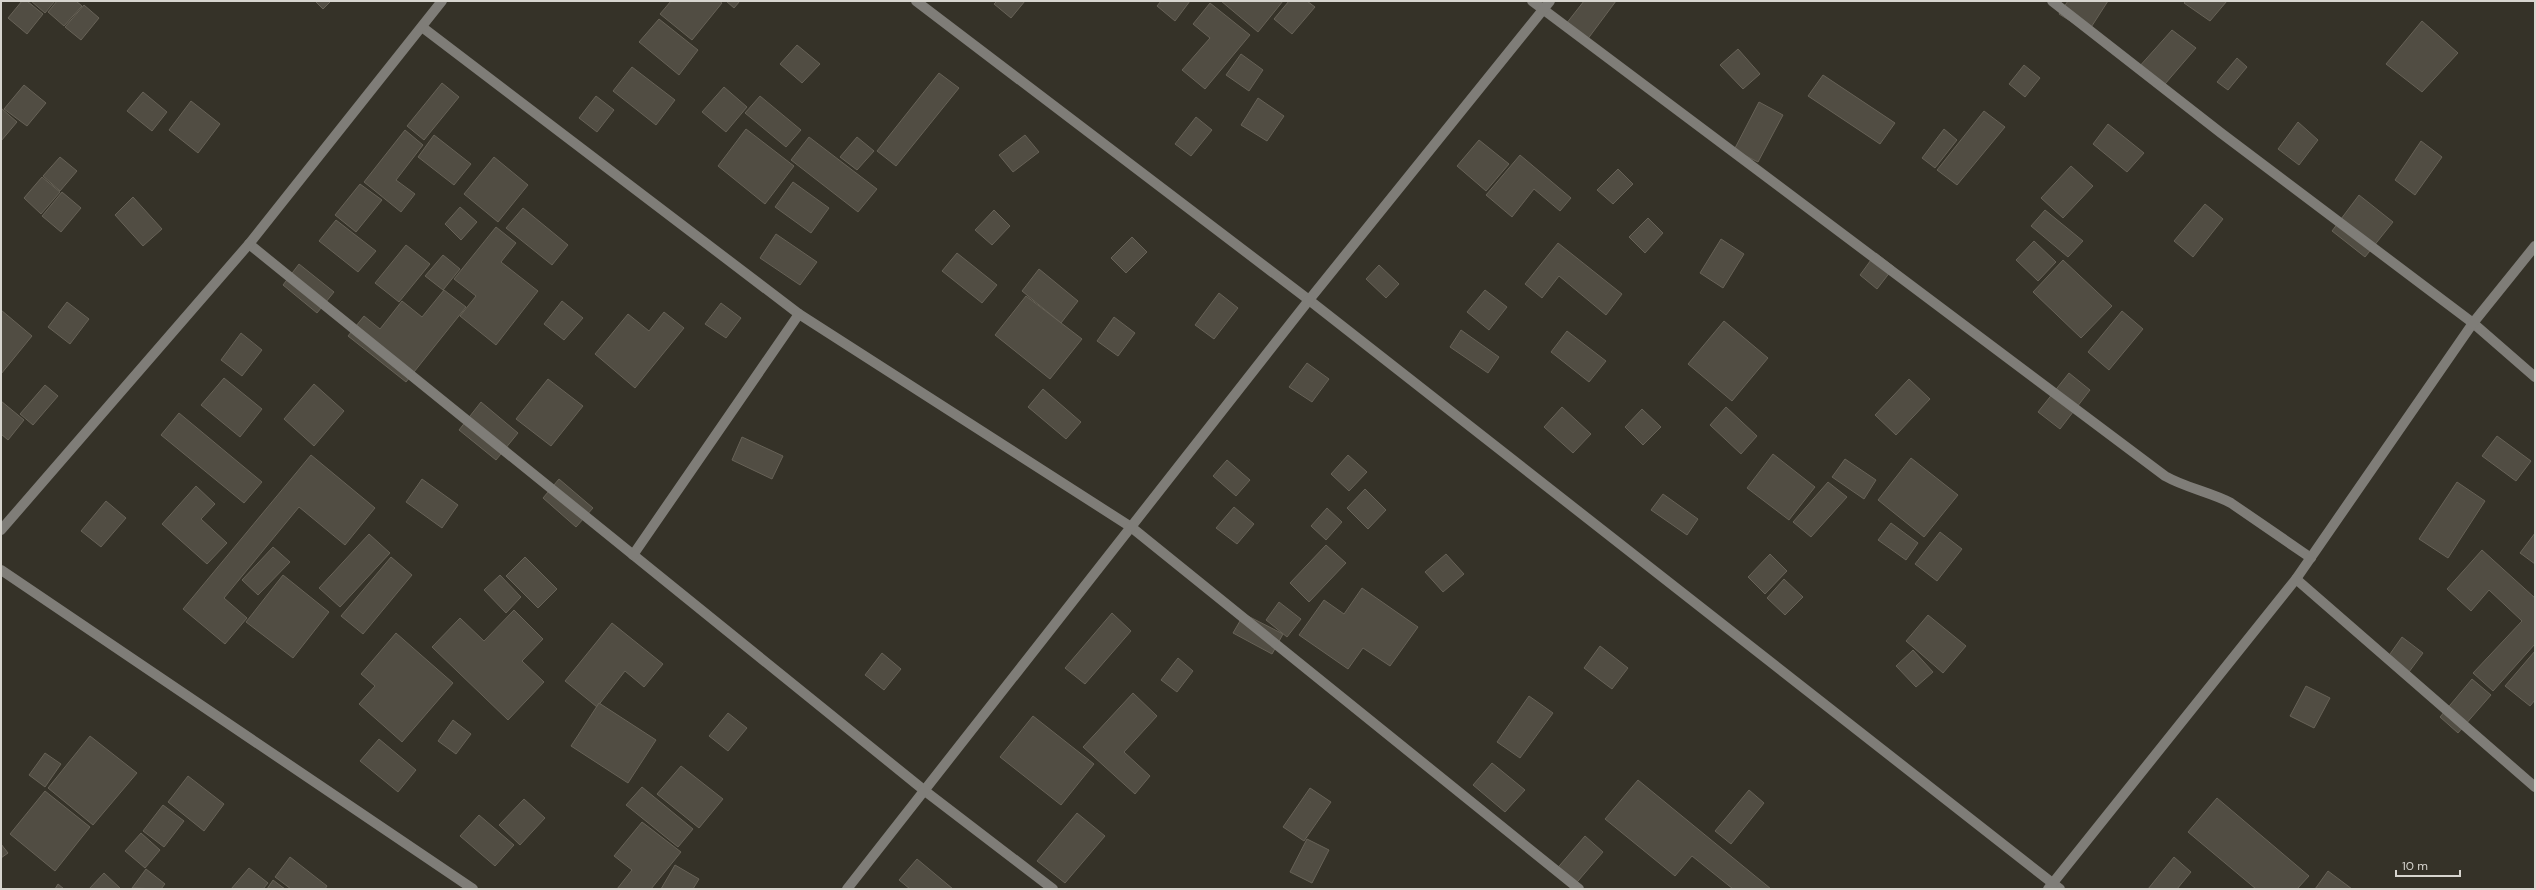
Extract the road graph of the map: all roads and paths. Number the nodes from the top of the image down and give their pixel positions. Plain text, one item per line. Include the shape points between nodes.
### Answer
1 (442, 1) edge
2 (916, 1) edge
3 (1532, 1) edge
4 (1550, 1) edge
5 (2052, 1) edge
6 (1543, 10) junction
7 (422, 27) junction
8 (249, 244) junction
9 (2535, 246) edge
10 (1308, 300) junction
11 (799, 314) junction
12 (2473, 323) junction
13 (2535, 377) edge
14 (1131, 527) junction
15 (1, 530) edge
16 (633, 555) junction
17 (2311, 558) junction
18 (1, 570) edge
19 (2296, 579) junction
20 (2535, 787) edge
21 (924, 791) junction
22 (2053, 887) edge
23 (473, 889) edge
24 (847, 889) edge
25 (1053, 889) edge
26 (1579, 889) edge

1 - 7 street
2 - 10 street
3 - 6 street
4 - 6 street
5 - 12 street via 2221,133
6 - 10 street
6 - 17 street via 2165,476 2231,503
7 - 8 street
7 - 11 street
8 - 15 street
8 - 16 street
9 - 12 street
10 - 14 street
10 - 22 street
11 - 14 street
11 - 16 street
12 - 13 street
12 - 17 street
14 - 21 street
14 - 26 street
16 - 21 street
17 - 19 street
18 - 23 street
19 - 20 street
19 - 22 street
21 - 24 street
21 - 25 street

